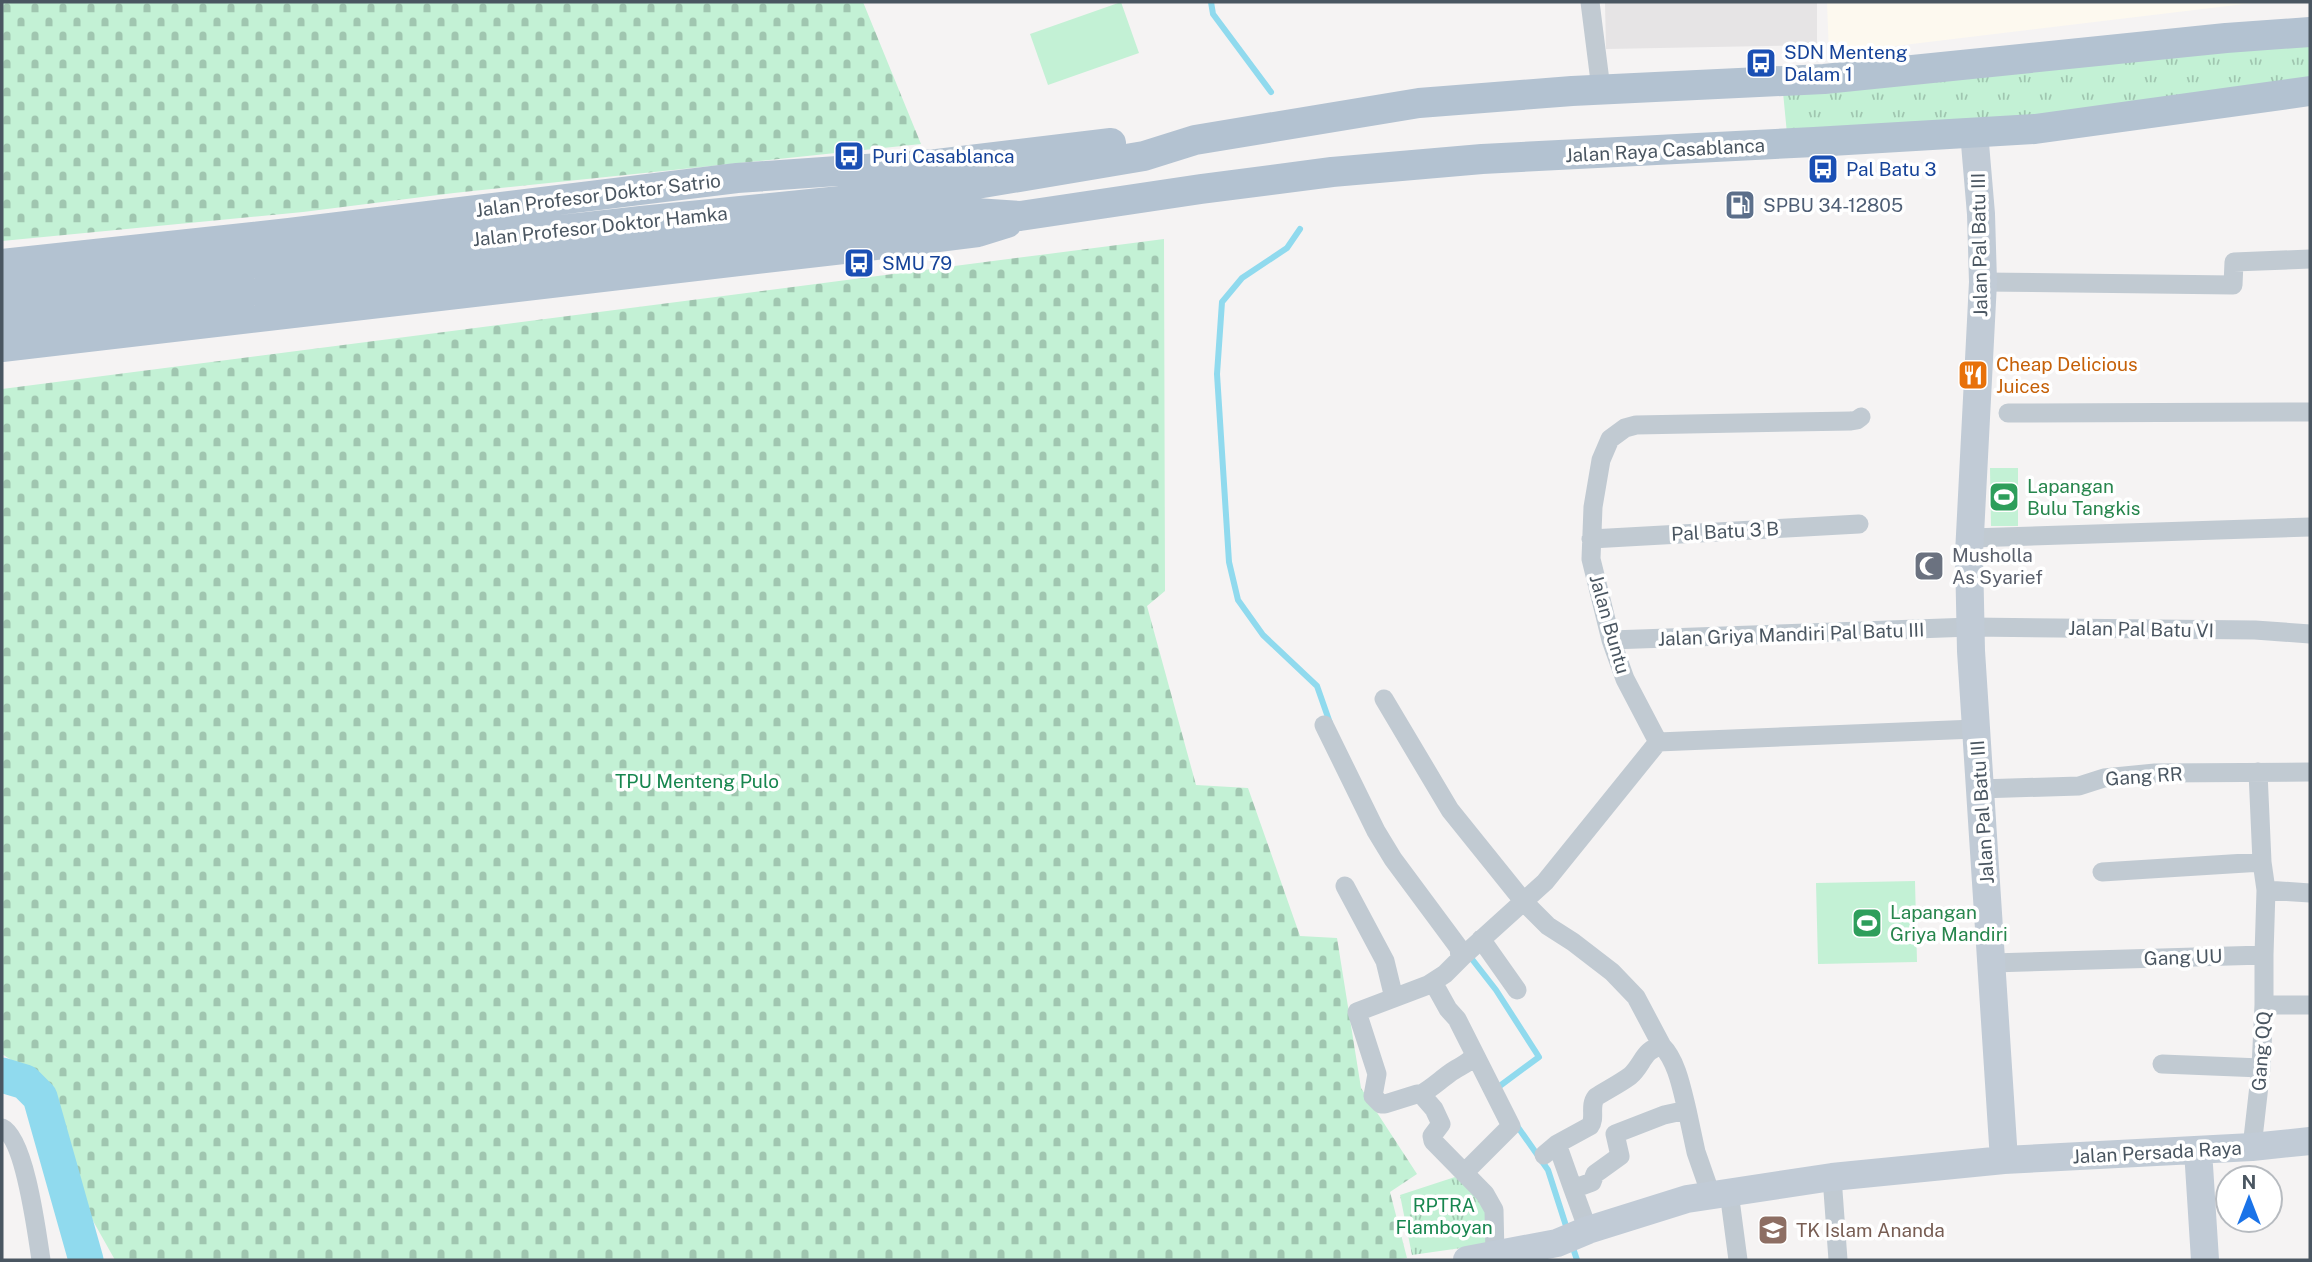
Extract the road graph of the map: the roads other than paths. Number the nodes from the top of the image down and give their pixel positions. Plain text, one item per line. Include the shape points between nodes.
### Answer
1 (1590, 2) edge
2 (2310, 32) edge
3 (1601, 89) junction
4 (2310, 91) edge
5 (1975, 132) junction
6 (1195, 140) junction
7 (931, 204) junction
8 (1020, 216) junction
9 (2310, 259) edge
10 (2, 264) edge
11 (1983, 282) junction
12 (2, 292) edge
13 (2, 318) edge
14 (2, 347) edge
15 (2310, 412) edge
16 (2008, 413) dead end
17 (1860, 417) dead end
18 (1858, 524) dead end
19 (2310, 527) edge
20 (1970, 538) junction
21 (1591, 539) junction
22 (1971, 627) junction
23 (2310, 634) edge
24 (1611, 640) junction
25 (1384, 699) dead end
26 (1324, 725) dead end
27 (1975, 729) junction
28 (1658, 742) junction
29 (2258, 772) junction
30 (2310, 772) edge
31 (1979, 789) junction
32 (2262, 862) junction
33 (2102, 872) dead end
34 (1345, 886) dead end
35 (2266, 890) junction
36 (2310, 893) edge
37 (1524, 902) junction
38 (1469, 951) junction
39 (2264, 955) junction
40 (1992, 963) junction
41 (1433, 982) junction
42 (1517, 990) dead end
43 (1394, 998) junction
44 (2264, 1005) junction
45 (2310, 1005) edge
46 (1662, 1046) junction
47 (1474, 1056) junction
48 (2162, 1063) dead end
49 (2261, 1068) junction
50 (1421, 1094) junction
51 (1687, 1110) junction
52 (2, 1128) edge
53 (2310, 1141) edge
54 (2252, 1147) junction
55 (2198, 1150) junction
56 (2004, 1160) junction
57 (1464, 1173) junction
58 (1832, 1177) junction
59 (1573, 1189) junction
60 (1720, 1193) junction
61 (1574, 1236) junction
62 (1510, 1255) edge
63 (41, 1260) edge
64 (1467, 1260) edge
65 (1738, 1260) edge
66 (1838, 1260) edge
67 (2205, 1260) edge

1 - 3 street
2 - 3 main road via 1824,79
3 - 6 main road via 1419,103
4 - 5 main road, Jalan Raya Casablanca via 2086,123
5 - 8 main road, Jalan Raya Casablanca via 1482,159 1319,174
5 - 11 street, Jalan Pal Batu III
6 - 7 main road, Jalan Profesor Doktor Hamka via 1144,156
6 - 10 main road, Jalan Profesor Doktor Satrio via 1145,139 937,164 737,178
7 - 8 main road, Jalan Profesor Doktor Hamka via 960,212
7 - 12 main road, Jalan Profesor Doktor Hamka via 641,220
7 - 13 main road, Jalan Profesor Doktor Hamka
8 - 14 main road via 978,232
9 - 11 street via 2234,262 2233,285
11 - 20 street, Jalan Pal Batu III
15 - 16 street
17 - 21 street, Jalan Buntu via 1851,421 1625,428 1611,439 1601,460
18 - 21 street, Pal Batu 3 B
19 - 20 street
20 - 22 street, Jalan Pal Batu III
21 - 24 street, Jalan Buntu via 1591,559
22 - 23 street, Jalan Pal Batu VI
22 - 24 street, Jalan Griya Mandiri Pal Batu III
22 - 27 street, Jalan Pal Batu III
24 - 28 street, Jalan Buntu via 1625,679
25 - 37 street via 1450,810
26 - 38 street via 1393,859 1459,948
27 - 28 street
27 - 31 street, Jalan Pal Batu III
28 - 37 street via 1545,883
29 - 30 street, Gang RR
29 - 31 street, Gang RR via 2155,773 2104,778 2079,786
29 - 32 street
31 - 40 street, Jalan Pal Batu III
32 - 33 street
32 - 35 street
34 - 43 street via 1385,961
35 - 36 street
35 - 39 street
37 - 38 street
37 - 46 street via 1548,926 1612,972 1636,997
38 - 41 street
38 - 42 street
39 - 40 street, Gang UU
39 - 44 street, Gang QQ
40 - 56 street, Jalan Pal Batu III
41 - 43 street
41 - 47 street
43 - 50 street via 1357,1012 1377,1074 1373,1096 1385,1104
44 - 45 street
44 - 49 street, Gang QQ
46 - 51 street via 1681,1085
46 - 59 street via 1647,1051 1633,1074 1596,1097 1590,1126 1550,1149
47 - 50 street
47 - 57 street via 1511,1126
48 - 49 street
49 - 54 street, Gang QQ
50 - 57 street via 1441,1124 1433,1140
51 - 59 street via 1615,1134 1620,1156 1591,1182
51 - 60 street via 1696,1152
52 - 63 street via 15,1142
53 - 54 street, Jalan Persada Raya
54 - 55 street, Jalan Persada Raya
55 - 56 street, Jalan Persada Raya
55 - 67 street
56 - 58 street
57 - 62 street via 1494,1210
58 - 60 street
58 - 66 street
59 - 61 street
60 - 61 street via 1687,1199
60 - 65 street
61 - 62 street
62 - 64 street

